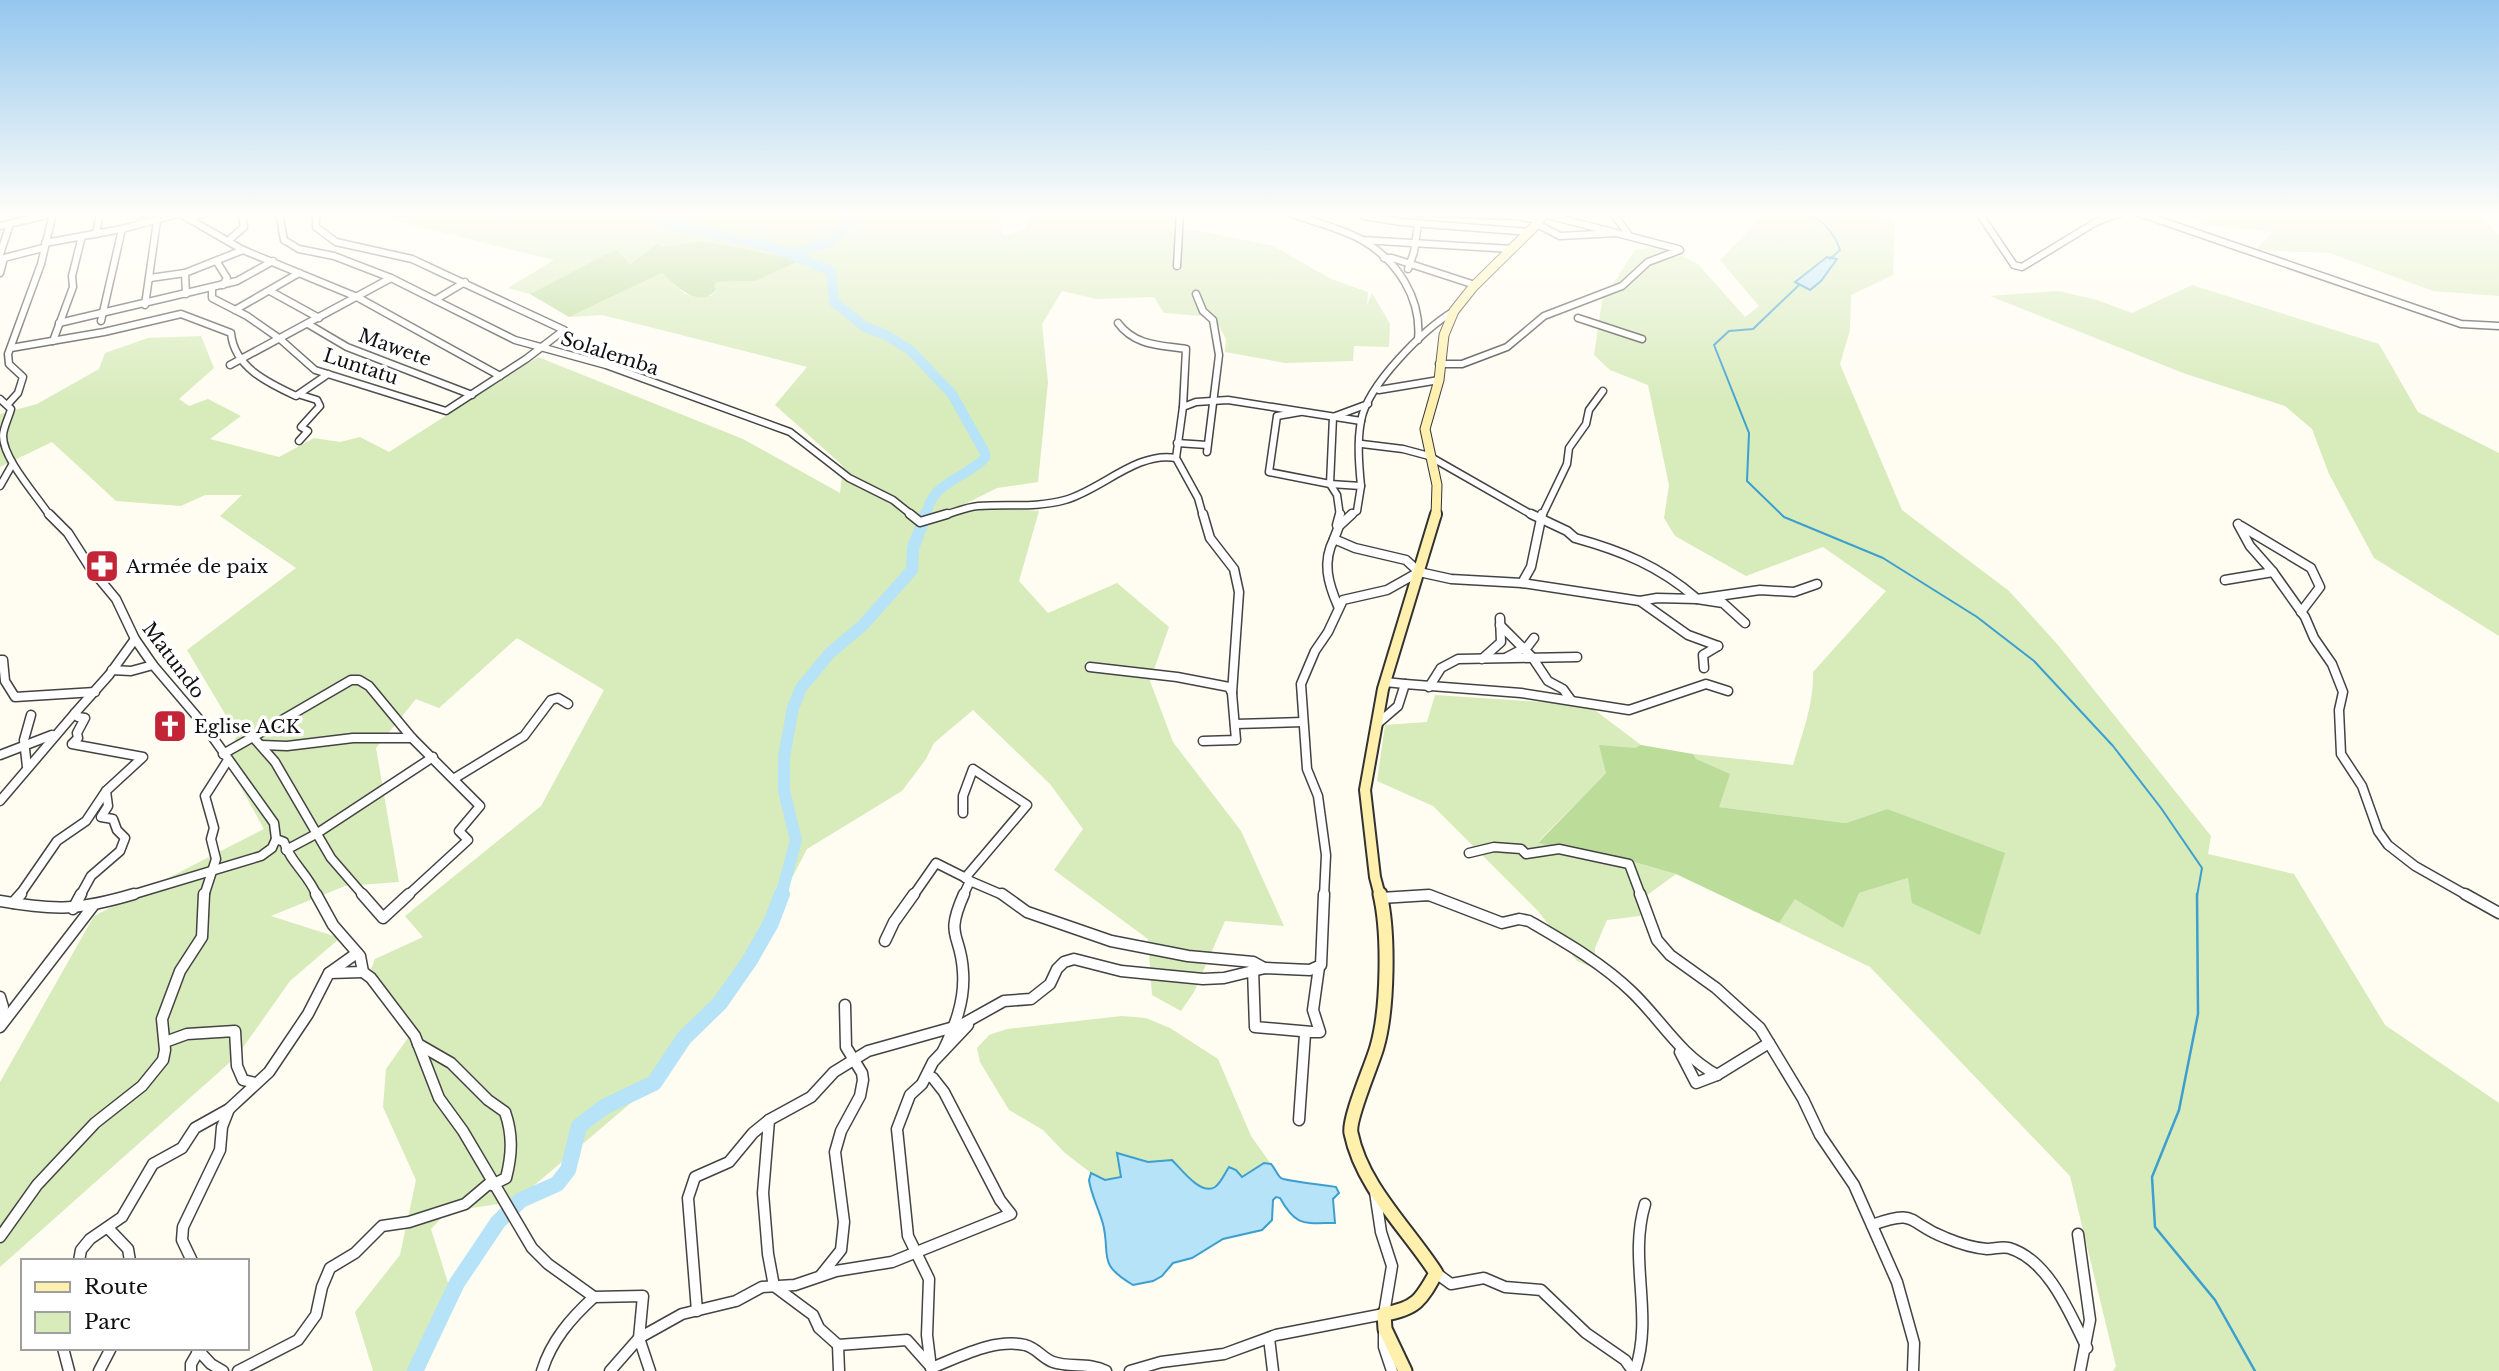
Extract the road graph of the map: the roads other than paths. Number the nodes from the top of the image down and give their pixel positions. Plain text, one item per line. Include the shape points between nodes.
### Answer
1 (36, 277) edge
2 (72, 277) edge
3 (111, 277) edge
4 (157, 277) edge
5 (185, 277) edge
6 (226, 277) edge
7 (244, 277) edge
8 (292, 277) edge
9 (308, 277) edge
10 (454, 277) edge
11 (1449, 277) edge
12 (1483, 277) edge
13 (1632, 277) edge
14 (2326, 277) edge
15 (150, 278) joint
16 (391, 278) joint
17 (1403, 278) edge
18 (465, 282) junction
19 (223, 285) junction
20 (1475, 285) junction
21 (212, 289) junction
22 (270, 290) junction
23 (186, 294) junction
24 (1196, 294) dead end
25 (357, 298) junction
26 (435, 300) junction
27 (145, 305) junction
28 (235, 310) junction
29 (1454, 311) junction
30 (101, 318) junction
31 (319, 318) junction
32 (1578, 318) dead end
33 (59, 323) junction
34 (1118, 323) dead end
35 (308, 324) junction
36 (2499, 326) edge
37 (281, 339) junction
38 (1642, 339) dead end
39 (13, 340) junction
40 (1418, 340) junction
41 (52, 341) junction
42 (10, 348) junction
43 (541, 348) junction
44 (0, 349) edge
45 (239, 358) junction
46 (1439, 364) junction
47 (230, 365) dead end
48 (328, 374) junction
49 (500, 376) junction
50 (1439, 380) junction
51 (1379, 390) junction
52 (1603, 391) dead end
53 (301, 395) junction
54 (472, 395) junction
55 (0, 398) edge
56 (1212, 401) junction
57 (8, 404) junction
58 (1368, 404) junction
59 (1183, 407) junction
60 (1300, 412) junction
61 (1333, 418) junction
62 (1361, 421) junction
63 (299, 441) dead end
64 (1177, 443) junction
65 (1362, 444) junction
66 (1175, 458) junction
67 (1431, 458) junction
68 (12, 465) junction
69 (1330, 484) junction
70 (0, 486) edge
71 (1360, 486) junction
72 (1541, 521) junction
73 (1336, 528) junction
74 (1334, 539) junction
75 (1419, 572) junction
76 (2273, 572) junction
77 (2225, 580) dead end
78 (1522, 583) junction
79 (1816, 584) dead end
80 (1698, 599) junction
81 (1640, 601) junction
82 (1338, 607) junction
83 (2301, 612) junction
84 (1745, 623) dead end
85 (1534, 638) dead end
86 (135, 639) junction
87 (1523, 649) junction
88 (1532, 657) junction
89 (1577, 657) dead end
90 (1504, 658) junction
91 (1482, 659) junction
92 (0, 660) edge
93 (153, 665) junction
94 (1090, 667) dead end
95 (1704, 668) dead end
96 (112, 670) junction
97 (1385, 682) junction
98 (1405, 684) junction
99 (1429, 687) junction
100 (1728, 691) dead end
101 (94, 692) junction
102 (1232, 693) junction
103 (1573, 702) junction
104 (568, 704) dead end
105 (75, 713) junction
106 (31, 715) dead end
107 (1303, 722) junction
108 (1235, 724) junction
109 (1376, 725) junction
110 (55, 734) junction
111 (253, 737) junction
112 (412, 738) junction
113 (1203, 741) dead end
114 (261, 745) junction
115 (24, 747) junction
116 (0, 755) edge
117 (225, 757) junction
118 (433, 758) junction
119 (27, 767) junction
120 (455, 778) junction
121 (106, 791) junction
122 (0, 801) edge
123 (963, 813) dead end
124 (316, 834) junction
125 (276, 839) junction
126 (286, 850) junction
127 (267, 853) junction
128 (1469, 853) dead end
129 (212, 871) junction
130 (968, 879) junction
131 (1381, 898) junction
132 (0, 901) edge
133 (13, 903) junction
134 (93, 906) junction
135 (73, 909) junction
136 (2499, 913) edge
137 (885, 941) dead end
138 (357, 953) junction
139 (1319, 967) junction
140 (1265, 968) junction
141 (1253, 970) junction
142 (363, 972) junction
143 (329, 973) junction
144 (0, 997) edge
145 (845, 1005) dead end
146 (972, 1021) junction
147 (0, 1025) edge
148 (955, 1027) junction
149 (1305, 1034) junction
150 (165, 1042) junction
151 (1769, 1043) junction
152 (418, 1044) junction
153 (1678, 1049) junction
154 (943, 1051) junction
155 (853, 1060) junction
156 (1717, 1074) junction
157 (927, 1075) junction
158 (255, 1083) junction
159 (229, 1109) junction
160 (769, 1120) junction
161 (1299, 1120) dead end
162 (491, 1184) junction
163 (1375, 1189) junction
164 (1645, 1204) dead end
165 (1872, 1225) junction
166 (108, 1228) junction
167 (2078, 1234) dead end
168 (0, 1237) edge
169 (913, 1252) junction
170 (80, 1259) edge
171 (130, 1259) edge
172 (191, 1259) edge
173 (1436, 1273) junction
174 (819, 1277) junction
175 (775, 1286) junction
176 (594, 1297) junction
177 (697, 1311) junction
178 (1384, 1314) junction
179 (1385, 1329) junction
180 (639, 1338) junction
181 (1269, 1338) junction
182 (838, 1345) junction
183 (2087, 1348) junction
184 (64, 1350) edge
185 (110, 1350) edge
186 (197, 1350) edge
187 (932, 1369) edge
188 (69, 1371) edge
189 (99, 1371) edge
190 (191, 1371) edge
191 (223, 1371) edge
192 (238, 1371) edge
193 (542, 1371) edge
194 (610, 1371) edge
195 (650, 1371) edge
196 (839, 1371) edge
197 (1106, 1371) edge
198 (1130, 1371) edge
199 (1273, 1371) edge
200 (1392, 1371) edge
201 (1405, 1371) edge
202 (1634, 1371) edge
203 (1913, 1371) edge
204 (2080, 1371) edge

1 - 39 street
2 - 33 street
3 - 30 street
4 - 15 street
5 - 23 street
6 - 19 street
7 - 19 street
8 - 22 street
9 - 25 street
10 - 18 street
11 - 20 street
12 - 20 street
13 - 46 street via 1622,286 1544,316 1507,347 1462,364
14 - 36 street via 2461,324
15 - 27 street
16 - 25 street
16 - 26 street, Solalemba
17 - 40 street via 1420,318
18 - 26 street
18 - 43 street via 564,330
19 - 21 street
20 - 29 street
21 - 23 street
21 - 28 street, Luntatu via 212,298
22 - 28 street
22 - 31 street
23 - 27 street
24 - 56 street via 1215,325 1219,355
25 - 31 street
25 - 49 street
26 - 43 street, Solalemba
27 - 30 street
28 - 37 street, Luntatu
29 - 40 street
29 - 46 street
30 - 33 street
31 - 35 street
32 - 38 street
33 - 41 street
34 - 59 street via 1122,331 1143,344 1186,349
35 - 37 street
35 - 54 street, Mawete via 347,347
37 - 45 street
37 - 48 street, Luntatu via 315,370
39 - 42 street
39 - 44 street
40 - 51 street
41 - 42 street
41 - 45 street via 184,313 231,333
42 - 57 street, Matundo via 7,361 23,380
43 - 49 street
43 - 66 street, Solalemba via 606,365 790,432 849,478 924,522 976,506 1066,500 1145,462
45 - 47 street
45 - 53 street via 275,387
46 - 50 street
48 - 53 street
48 - 54 street, Luntatu via 447,411
49 - 54 street
50 - 51 street
50 - 67 street via 1425,429
51 - 58 street
52 - 72 street via 1569,447 1567,464
53 - 63 street via 317,400 320,406 301,427 308,431
55 - 57 street
56 - 59 street
56 - 60 street via 1265,403
56 - 64 street via 1207,449
57 - 68 street, Matundo via 11,415 3,433
58 - 61 street
58 - 62 street
59 - 64 street
60 - 61 street
60 - 69 street via 1277,416 1269,472
61 - 62 street
61 - 69 street
62 - 65 street
64 - 66 street
65 - 67 street
65 - 71 street
66 - 102 street via 1198,498 1210,538 1236,576 1239,614
67 - 72 street
67 - 75 street via 1438,508
68 - 70 street
68 - 86 street, Matundo via 116,599
69 - 71 street
69 - 73 street via 1342,512
71 - 73 street via 1357,511
72 - 78 street via 1531,567
72 - 80 street via 1575,538 1644,559
73 - 74 street
74 - 75 street via 1406,560
74 - 82 street via 1326,557 1326,572
75 - 78 street via 1451,579
75 - 82 street via 1387,590 1345,598
75 - 97 street
76 - 77 street
76 - 83 street
76 - 83 street via 2238,524 2304,563 2317,577 2320,587
78 - 81 street
79 - 80 street via 1794,592 1760,590
80 - 81 street
80 - 84 street via 1723,604
81 - 95 street via 1699,642 1718,646 1703,655
82 - 107 street via 1301,684
83 - 136 street via 2343,692 2339,710 2342,754 2362,786 2378,831 2415,866
85 - 87 street
86 - 93 street, Matundo
86 - 96 street
87 - 88 street
87 - 90 street
87 - 91 street via 1500,622 1501,642
88 - 89 street
88 - 90 street
88 - 103 street via 1548,681 1563,689
90 - 91 street
91 - 99 street via 1458,659 1441,668
92 - 101 street via 15,696
93 - 96 street
93 - 117 street, Matundo
94 - 102 street via 1203,681 1229,687
96 - 101 street
97 - 98 street
97 - 109 street
98 - 99 street
98 - 109 street via 1398,706
99 - 103 street
100 - 103 street via 1706,684 1629,710
101 - 105 street
102 - 108 street
104 - 120 street via 558,698 551,700 524,736
105 - 110 street
105 - 121 street via 85,718 72,744 143,757
106 - 115 street
107 - 108 street
107 - 139 street via 1307,769 1318,796 1326,855 1323,960
108 - 113 street via 1236,740
109 - 131 street via 1366,800
110 - 115 street
110 - 119 street
111 - 112 street via 351,680 359,680
111 - 114 street
111 - 117 street
112 - 114 street
112 - 118 street
114 - 124 street via 287,780
115 - 116 street
115 - 119 street
117 - 125 street, Matundo via 274,823
117 - 129 street via 205,796 217,854
118 - 120 street
118 - 124 street
119 - 122 street
120 - 124 street via 480,806 459,831 468,840 383,918
121 - 133 street via 86,821 55,843
121 - 135 street via 108,806 102,817 113,819 125,842 91,876
123 - 130 street via 963,796 973,769 1027,805
124 - 126 street
125 - 126 street, Matundo via 284,842
125 - 127 street
126 - 127 street
126 - 138 street, Matundo via 319,895 323,911
127 - 129 street
128 - 151 street via 1494,847 1521,849 1526,854 1559,849 1629,864 1662,947 1747,1015
129 - 134 street
129 - 150 street via 203,898 202,937 167,1001 162,1020
130 - 137 street via 936,863
130 - 140 street via 1003,894 1027,912 1111,941 1188,956 1253,962
130 - 148 street via 952,928 963,972
131 - 153 street via 1429,895 1502,923 1529,922 1630,990
131 - 163 street via 1387,976 1384,1010 1378,1044 1350,1129
132 - 133 street
133 - 135 street
134 - 135 street
134 - 147 street
138 - 142 street
138 - 143 street
139 - 140 street
139 - 149 street via 1313,1010 1320,1032
140 - 141 street
141 - 146 street via 1196,979 1109,969 1073,959 1056,969 1050,984 1031,999 1004,1002
141 - 149 street via 1255,1027
142 - 143 street
142 - 152 street
143 - 158 street via 290,1042 269,1072
144 - 147 street
145 - 155 street via 843,1032
146 - 148 street
146 - 154 street
148 - 154 street
148 - 155 street via 868,1051
149 - 161 street
150 - 158 street via 187,1034 235,1031 239,1072 243,1080
150 - 168 street via 163,1060 152,1076 84,1134 37,1185
151 - 156 street
151 - 165 street via 1854,1185
152 - 162 street via 439,1098
152 - 162 street via 449,1061 495,1109 505,1112 512,1141 509,1168 506,1178
153 - 156 street
153 - 156 street via 1696,1083
154 - 157 street
155 - 160 street via 834,1072 811,1097
155 - 174 street via 864,1076 863,1083 835,1152 844,1231 841,1251
157 - 169 street via 910,1095 897,1129
157 - 169 street via 944,1092 1011,1214
158 - 159 street
159 - 166 street via 195,1128 182,1149 153,1164 122,1217
159 - 172 street via 220,1150 183,1227 182,1240
160 - 175 street via 764,1193
160 - 177 street via 745,1139 729,1162 691,1182 688,1198
162 - 176 street via 532,1248
162 - 192 street via 465,1204 382,1226 355,1253 330,1268 316,1315 298,1340
163 - 173 street
163 - 178 street via 1392,1266
164 - 202 street via 1636,1238 1646,1337
165 - 183 street via 1900,1215 1948,1238 2016,1251 2042,1270
165 - 203 street via 1904,1306 1913,1343
166 - 170 street via 84,1245
166 - 171 street via 128,1249
167 - 183 street via 2090,1320
169 - 174 street via 892,1262
169 - 187 street via 929,1279 927,1335
173 - 178 street via 1408,1311
173 - 202 street via 1451,1284 1484,1278 1506,1287 1541,1290
174 - 175 street
175 - 177 street
175 - 182 street via 807,1310
176 - 180 street via 643,1296
176 - 193 street via 555,1340
177 - 180 street via 682,1314
178 - 179 street
178 - 181 street
179 - 200 street via 1384,1347
179 - 201 street
180 - 194 street
180 - 195 street
181 - 198 street via 1224,1354
181 - 199 street
182 - 187 street via 907,1340
182 - 196 street
183 - 204 street
184 - 188 street
185 - 189 street
186 - 190 street
186 - 191 street
187 - 197 street via 1007,1343 1037,1349 1051,1362 1099,1366

